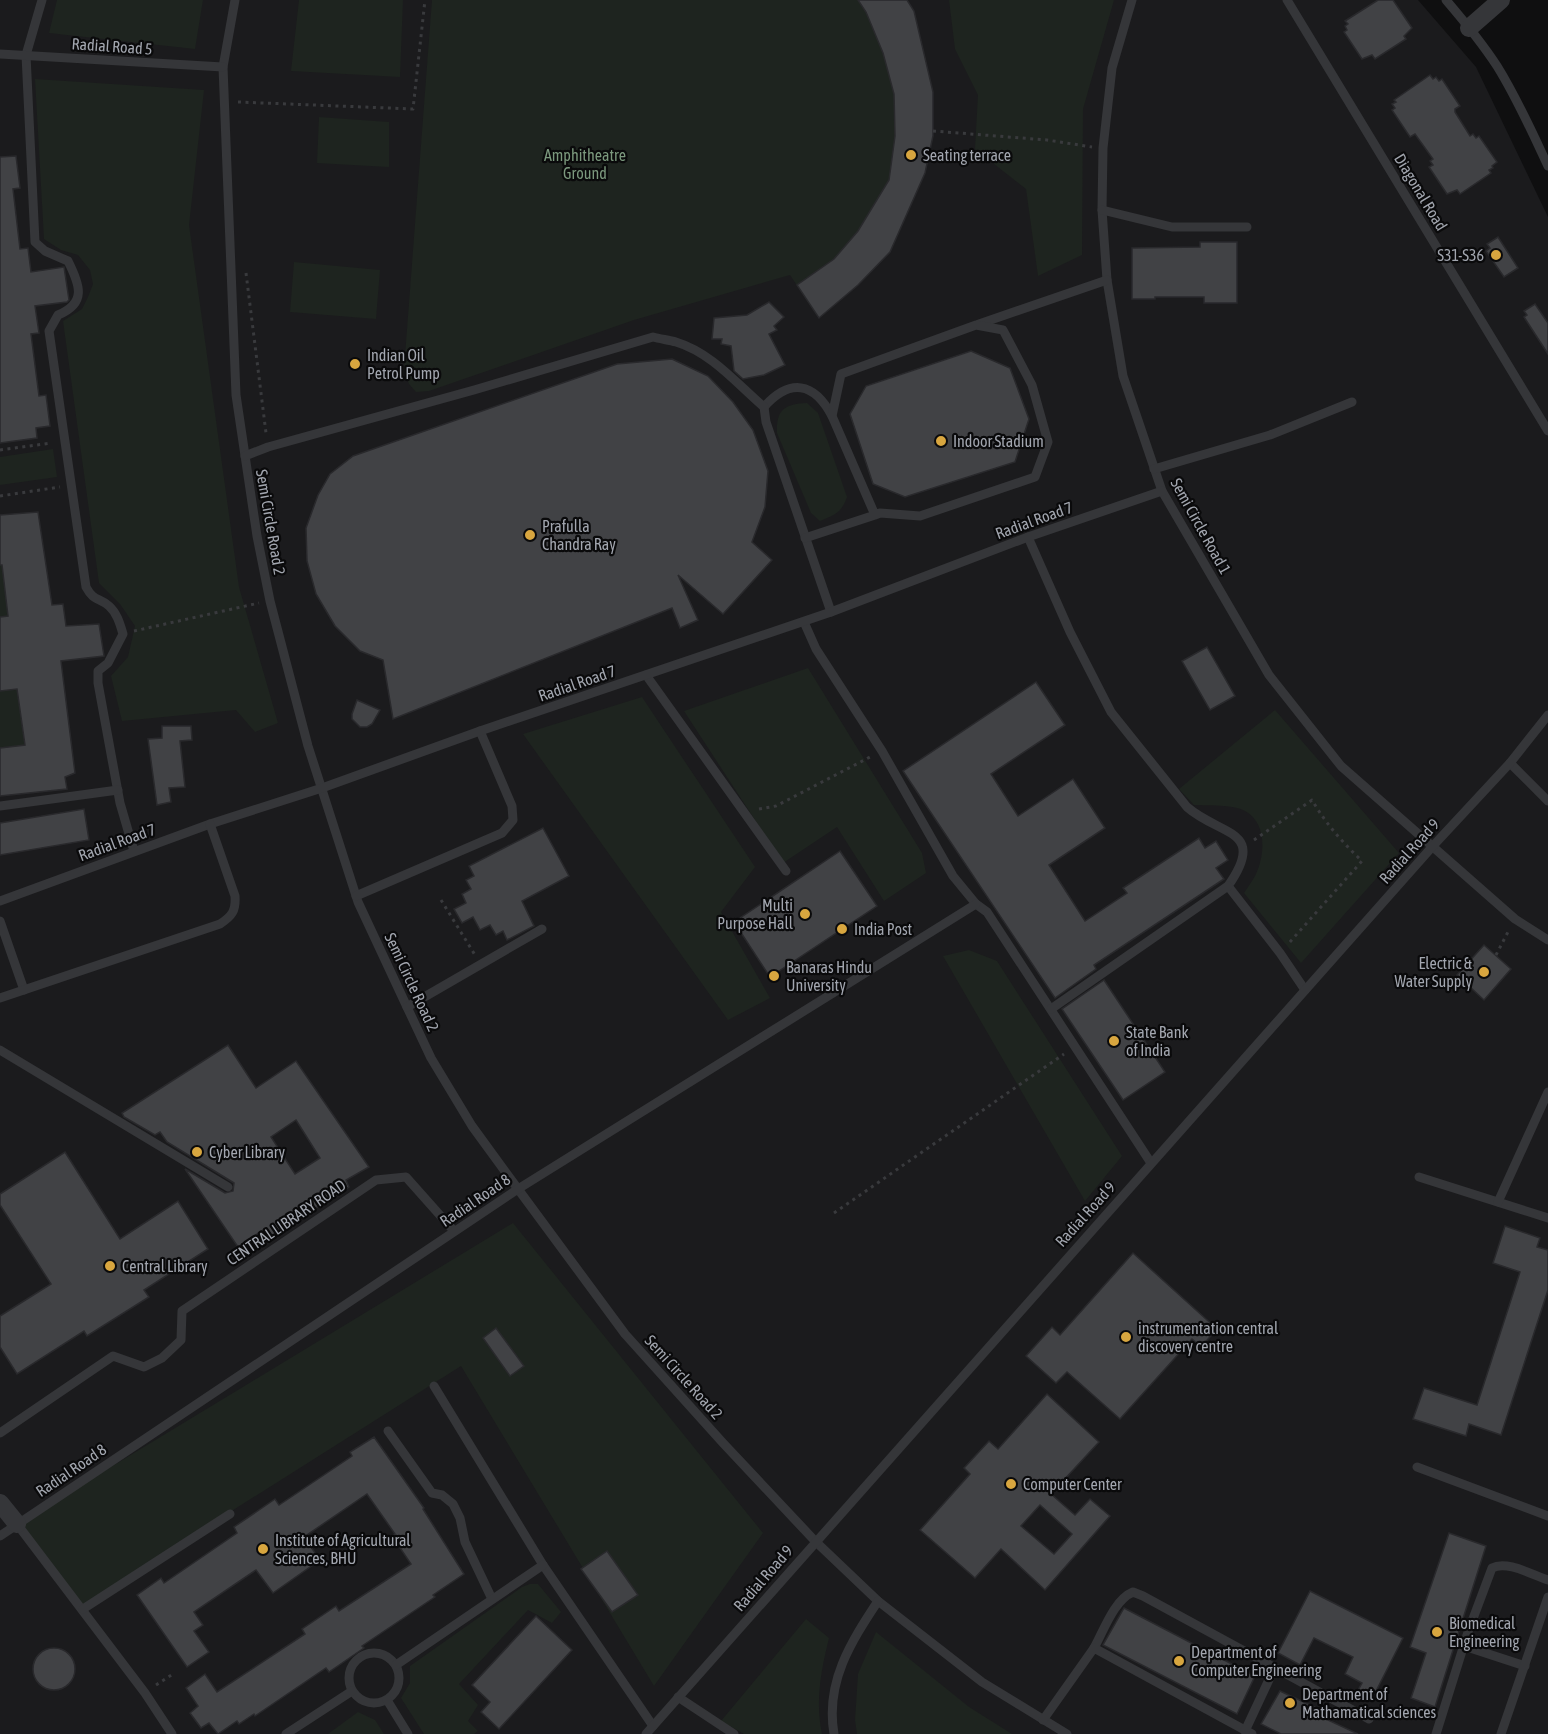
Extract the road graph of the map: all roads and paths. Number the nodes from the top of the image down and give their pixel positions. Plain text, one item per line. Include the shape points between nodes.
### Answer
1 (42, 0) edge
2 (235, 0) edge
3 (425, 0) edge
4 (1132, 0) edge
5 (1287, 0) edge
6 (1446, 0) edge
7 (1501, 0) edge
8 (1469, 28) junction
9 (0, 54) edge
10 (26, 55) junction
11 (223, 67) junction
12 (224, 102) junction
13 (933, 131) dead end
14 (1103, 148) junction
15 (1548, 166) edge
16 (1102, 210) junction
17 (1247, 227) dead end
18 (245, 263) dead end
19 (1107, 280) junction
20 (976, 325) junction
21 (1352, 402) dead end
22 (764, 407) junction
23 (832, 416) junction
24 (1548, 430) edge
25 (64, 441) junction
26 (268, 447) junction
27 (0, 450) edge
28 (245, 456) junction
29 (1154, 469) junction
30 (71, 486) junction
31 (1162, 491) junction
32 (0, 496) edge
33 (875, 515) junction
34 (1028, 537) junction
35 (806, 538) junction
36 (270, 601) junction
37 (831, 612) junction
38 (804, 622) junction
39 (123, 634) junction
40 (646, 675) junction
41 (1548, 715) edge
42 (480, 731) junction
43 (882, 751) junction
44 (1510, 763) junction
45 (322, 788) junction
46 (118, 790) junction
47 (1548, 801) edge
48 (0, 806) edge
49 (742, 812) junction
50 (210, 824) junction
51 (1432, 847) junction
52 (1243, 848) junction
53 (134, 851) junction
54 (786, 871) dead end
55 (1228, 886) junction
56 (356, 896) junction
57 (441, 900) dead end
58 (0, 901) edge
59 (976, 904) junction
60 (1515, 919) junction
61 (0, 921) edge
62 (542, 929) dead end
63 (1548, 940) edge
64 (1280, 953) junction
65 (1496, 955) dead end
66 (481, 964) junction
67 (24, 990) junction
68 (1305, 990) junction
69 (0, 998) edge
70 (406, 1007) junction
71 (1051, 1010) junction
72 (1075, 1046) junction
73 (0, 1050) edge
74 (1548, 1092) edge
75 (1151, 1163) junction
76 (1419, 1177) dead end
77 (228, 1187) dead end
78 (518, 1189) junction
79 (1498, 1202) junction
80 (834, 1213) dead end
81 (1548, 1218) edge
82 (454, 1231) junction
83 (434, 1386) dead end
84 (388, 1431) dead end
85 (0, 1433) edge
86 (1417, 1467) dead end
87 (0, 1503) edge
88 (230, 1514) dead end
89 (1548, 1516) edge
90 (17, 1524) junction
91 (0, 1536) edge
92 (815, 1541) junction
93 (543, 1565) junction
94 (1548, 1580) edge
95 (1548, 1597) edge
96 (492, 1599) junction
97 (878, 1601) junction
98 (83, 1609) junction
99 (1464, 1646) junction
100 (1094, 1648) junction
101 (396, 1665) junction
102 (1525, 1666) junction
103 (1274, 1669) junction
104 (173, 1674) dead end
105 (352, 1691) junction
106 (145, 1693) junction
107 (678, 1697) junction
108 (387, 1700) junction
109 (1369, 1719) dead end
110 (1043, 1720) junction
111 (653, 1726) junction
112 (1249, 1732) edge
113 (172, 1734) edge
114 (286, 1734) edge
115 (408, 1734) edge
116 (646, 1734) edge
117 (734, 1734) edge
118 (834, 1734) edge
119 (1066, 1734) edge
120 (1436, 1734) edge
121 (1501, 1734) edge

1 - 10 lane
2 - 11 lane, Semi Circle Road 2
3 - 12 path via 412,109
4 - 14 lane, Semi Circle Road 1 via 1112,68
5 - 24 lane, Diagonal Road
6 - 8 lane
7 - 8 street
8 - 15 lane via 1509,87
9 - 10 lane, Radial Road 5
10 - 11 lane, Radial Road 5
10 - 25 lane via 35,242 45,252 68,261 78,284 78,300 71,309 57,315 49,331
11 - 12 lane, Semi Circle Road 2
12 - 28 lane, Semi Circle Road 2 via 236,395
13 - 14 path
14 - 16 lane, Semi Circle Road 1
16 - 17 lane via 1172,227
16 - 19 lane, Semi Circle Road 1
18 - 26 path
19 - 20 lane
19 - 29 lane, Semi Circle Road 1 via 1123,376
20 - 23 lane via 841,374
20 - 33 lane via 1003,330 1032,385 1048,442 1035,477 920,516
21 - 29 lane via 1270,435
22 - 23 lane via 776,393 797,386 813,392
22 - 26 lane via 702,354 653,337
22 - 35 lane
23 - 33 lane
25 - 27 path
25 - 30 lane
26 - 28 lane
28 - 36 lane, Semi Circle Road 2
29 - 31 lane, Semi Circle Road 1
30 - 32 path
30 - 39 lane via 86,587 92,597 109,606
31 - 34 lane, Radial Road 7
31 - 51 lane, Semi Circle Road 1 via 1269,675 1341,766
33 - 35 lane
34 - 37 lane, Radial Road 7
34 - 52 lane via 1111,712 1187,807 1198,817 1227,829
35 - 37 lane
36 - 39 path
36 - 45 lane, Semi Circle Road 2
37 - 38 lane, Radial Road 7
38 - 40 lane, Radial Road 7
38 - 43 lane via 816,649
39 - 46 lane via 108,663 98,672
40 - 42 lane, Radial Road 7
40 - 49 lane
41 - 44 lane, Radial Road 9
42 - 45 lane, Radial Road 7
42 - 56 lane via 512,807 513,820 502,833
43 - 49 path via 776,806
43 - 59 lane via 953,876
44 - 47 lane
44 - 51 lane, Radial Road 9
45 - 50 lane, Radial Road 7
45 - 56 lane, Semi Circle Road 2
46 - 48 lane
46 - 53 lane
49 - 54 lane
50 - 53 lane, Radial Road 7
50 - 67 lane via 235,896 236,907 231,916 220,924
51 - 60 lane, Semi Circle Road 1
51 - 68 lane, Radial Road 9
52 - 55 lane via 1240,869
52 - 64 path via 1312,800 1340,841 1362,861
53 - 58 lane, Radial Road 7
55 - 64 lane
55 - 71 lane
56 - 70 lane, Semi Circle Road 2
57 - 66 path
59 - 71 lane via 987,912
59 - 78 lane, Radial Road 8
60 - 63 lane, Semi Circle Road 1
60 - 65 path
61 - 67 lane
62 - 66 lane
64 - 68 lane
66 - 70 lane
67 - 69 lane
68 - 75 lane, Radial Road 9
70 - 78 lane, Semi Circle Road 2 via 472,1126
71 - 72 lane
72 - 75 lane
72 - 80 path
73 - 77 lane
74 - 79 lane
75 - 92 lane, Radial Road 9
76 - 79 lane
78 - 82 lane, Radial Road 8
78 - 92 lane, Semi Circle Road 2 via 625,1334
79 - 81 lane
82 - 85 lane, CENTRAL LIBRARY ROAD via 406,1177 376,1180 182,1311 181,1340 162,1358 144,1367 113,1356
82 - 90 lane, Radial Road 8
83 - 93 lane
84 - 96 lane via 432,1493 453,1504 465,1542
86 - 89 lane
87 - 90 street
88 - 98 lane
90 - 91 lane, Radial Road 8
90 - 98 lane
92 - 97 lane, Semi Circle Road 2
92 - 107 lane, Radial Road 9
93 - 96 lane
93 - 111 lane
94 - 99 lane via 1506,1565 1492,1568
95 - 102 lane
96 - 101 lane
97 - 110 lane, Semi Circle Road 2 via 982,1682
97 - 118 lane via 853,1639 836,1679
98 - 106 lane
99 - 102 lane
99 - 120 lane
100 - 103 lane via 1119,1604 1133,1592
100 - 110 lane
100 - 112 lane
101 - 105 lane via 379,1653 362,1656 350,1669
101 - 108 lane via 398,1687
102 - 121 lane
103 - 109 lane
103 - 112 lane
104 - 106 path
105 - 108 lane via 364,1702
105 - 114 lane
106 - 113 lane
107 - 111 lane, Radial Road 9
107 - 117 lane
108 - 115 lane
110 - 119 lane, Semi Circle Road 2
111 - 116 lane, Radial Road 9

